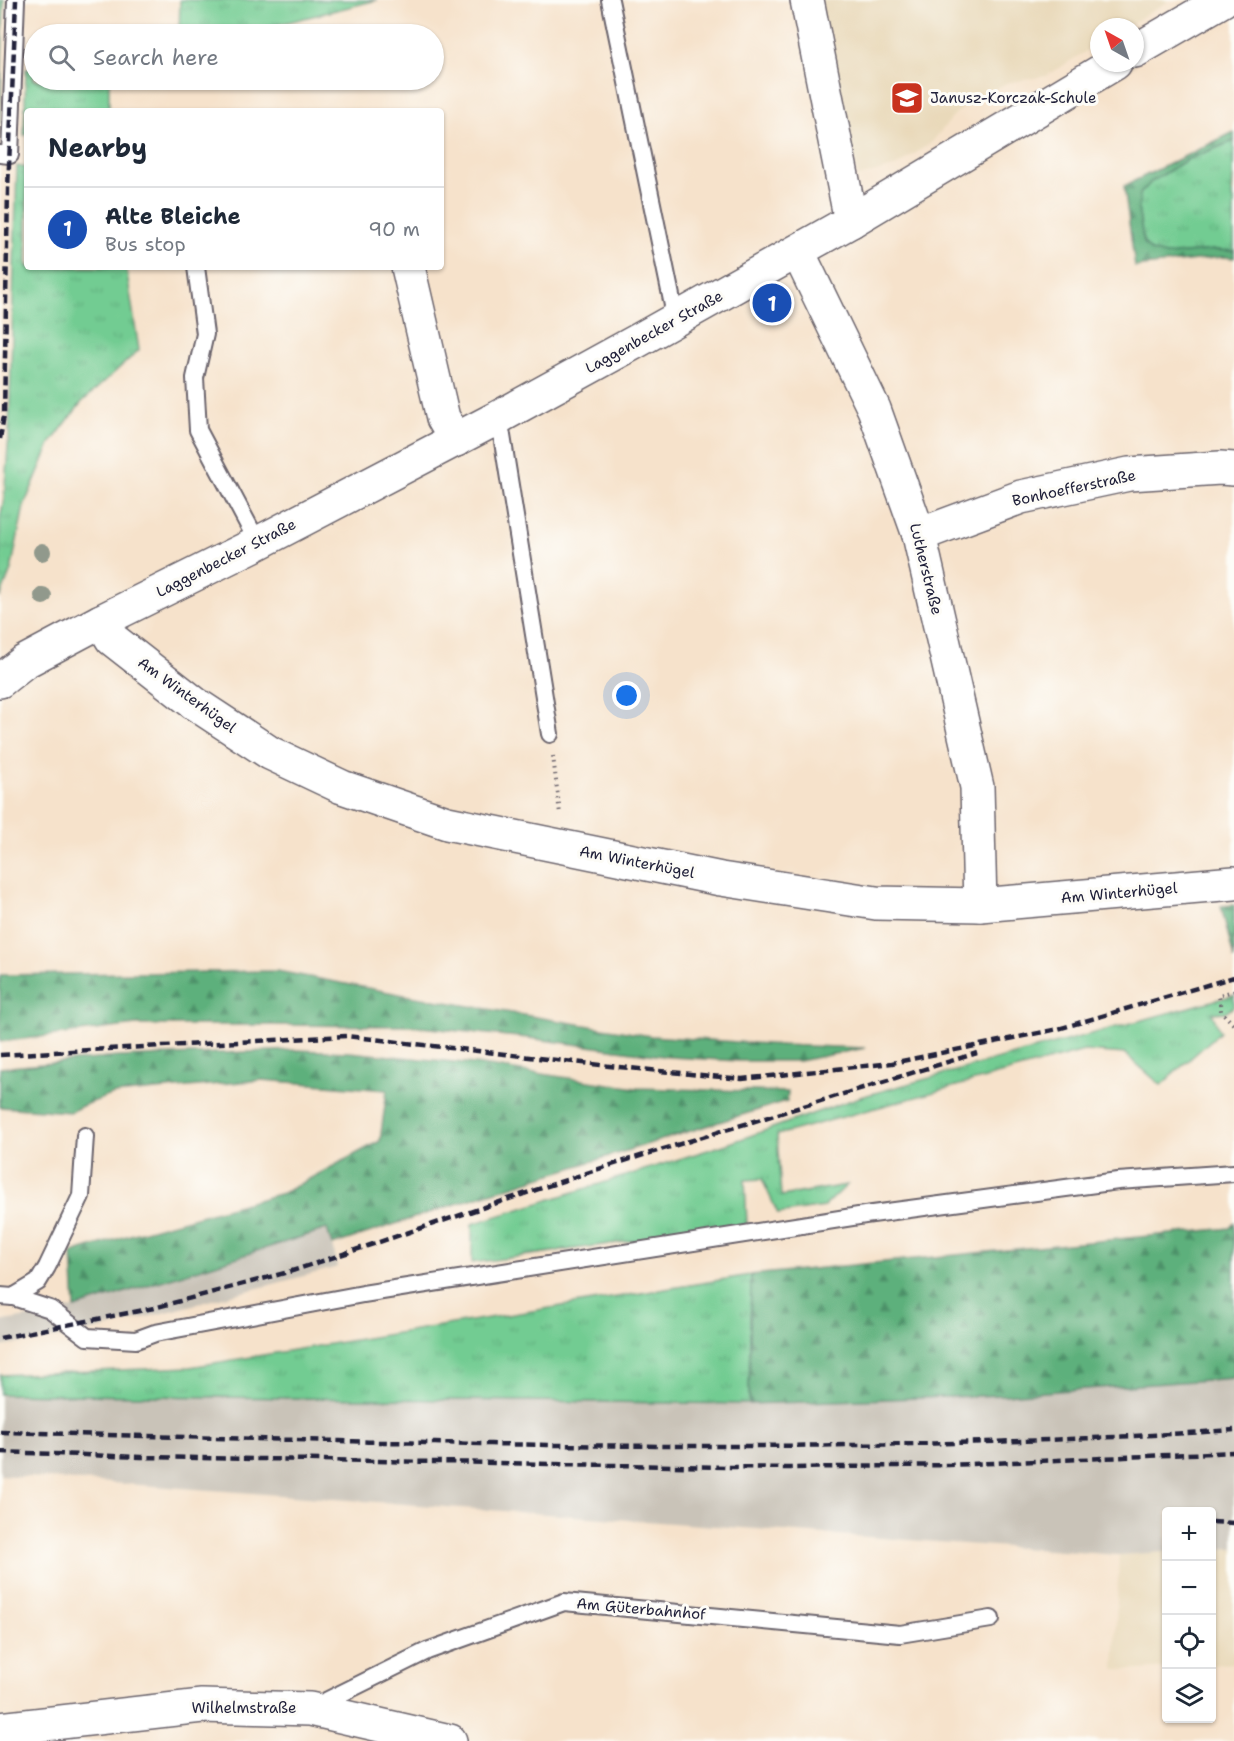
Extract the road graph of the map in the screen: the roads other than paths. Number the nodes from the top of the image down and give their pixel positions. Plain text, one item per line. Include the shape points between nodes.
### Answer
1 (16, 0) edge
2 (610, 0) edge
3 (807, 0) edge
4 (1216, 2) edge
5 (1144, 46) edge
6 (1100, 72) edge
7 (0, 154) edge
8 (851, 221) junction
9 (798, 252) junction
10 (196, 270) edge
11 (409, 270) edge
12 (676, 320) junction
13 (499, 417) junction
14 (456, 440) junction
15 (1234, 469) edge
16 (920, 535) junction
17 (258, 543) junction
18 (101, 621) junction
19 (0, 681) edge
20 (550, 734) road end
21 (1234, 884) edge
22 (980, 905) junction
23 (85, 1136) dead end
24 (1234, 1173) edge
25 (6, 1296) edge
26 (991, 1619) dead end
27 (310, 1709) junction
28 (0, 1729) edge
29 (450, 1741) edge

1 - 7 lane via 10,154
2 - 12 lane
3 - 8 street
4 - 5 street
6 - 8 street, Laggenbecker Straße
8 - 9 street, Laggenbecker Straße
9 - 12 street, Laggenbecker Straße
9 - 16 street, Lutherstraße via 874,409
10 - 17 lane via 205,334 195,378 198,430
11 - 14 street via 443,418
12 - 13 street, Laggenbecker Straße
13 - 14 street, Laggenbecker Straße
13 - 20 lane
14 - 17 street, Laggenbecker Straße
15 - 16 street, Bonhoefferstraße via 1129,474 1021,497
16 - 22 street, Lutherstraße via 977,787
17 - 18 street, Laggenbecker Straße
18 - 19 street, Laggenbecker Straße via 24,662
18 - 22 street, Am Winterhügel via 112,639 194,703 270,753 342,787 447,823 721,879 876,903
21 - 22 street, Am Winterhügel
23 - 25 lane via 81,1196 38,1282
24 - 25 lane via 1118,1181 853,1216 363,1294 136,1340 87,1337 50,1309
26 - 27 lane, Am Güterbahnhof via 900,1634 564,1602 427,1651
27 - 28 street, Wilhelmstraße via 202,1706
27 - 29 street, Wilhelmstraße

